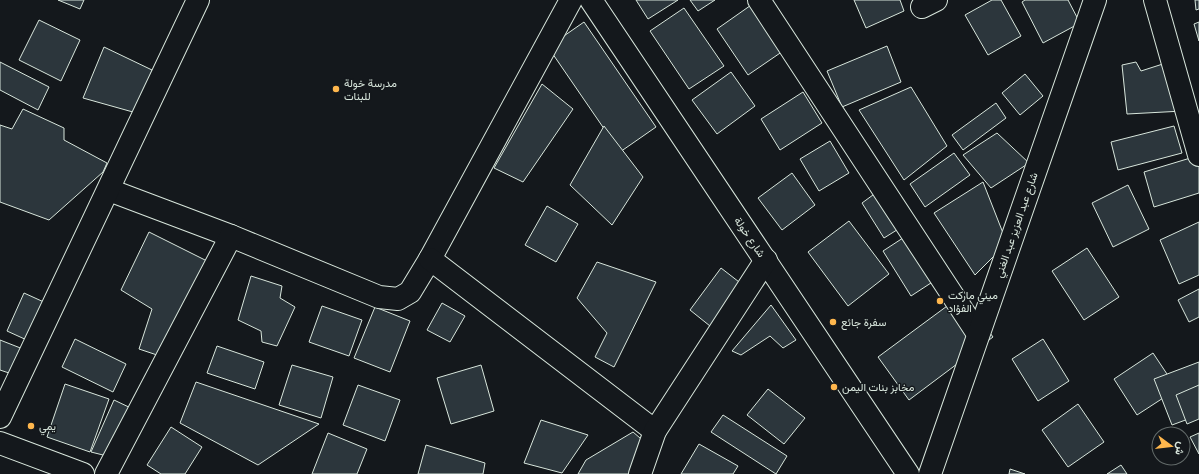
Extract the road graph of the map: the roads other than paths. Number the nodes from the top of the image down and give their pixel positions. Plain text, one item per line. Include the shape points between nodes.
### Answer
1 (198, 0) edge
2 (571, 0) edge
3 (591, 0) edge
4 (759, 0) edge
5 (1095, 0) edge
6 (1155, 0) edge
7 (1199, 154) edge
8 (109, 190) junction
9 (231, 236) junction
10 (430, 259) junction
11 (766, 260) junction
12 (978, 334) junction
13 (0, 417) edge
14 (655, 431) junction
15 (0, 443) edge
16 (83, 474) edge
17 (106, 474) edge
18 (640, 474) edge
19 (908, 474) edge
20 (930, 474) edge

1 - 8 street
2 - 10 street
3 - 11 street, شارع خولة
4 - 12 street
5 - 12 street, شارع عبد العزيز عبد الغني
6 - 7 street
8 - 9 street
8 - 13 street
9 - 10 street via 379,297 398,299 410,292
9 - 17 street
10 - 14 street
11 - 14 street
11 - 19 street, شارع خولة
12 - 20 street, شارع عبد العزيز عبد الغني
14 - 18 street
15 - 16 street

